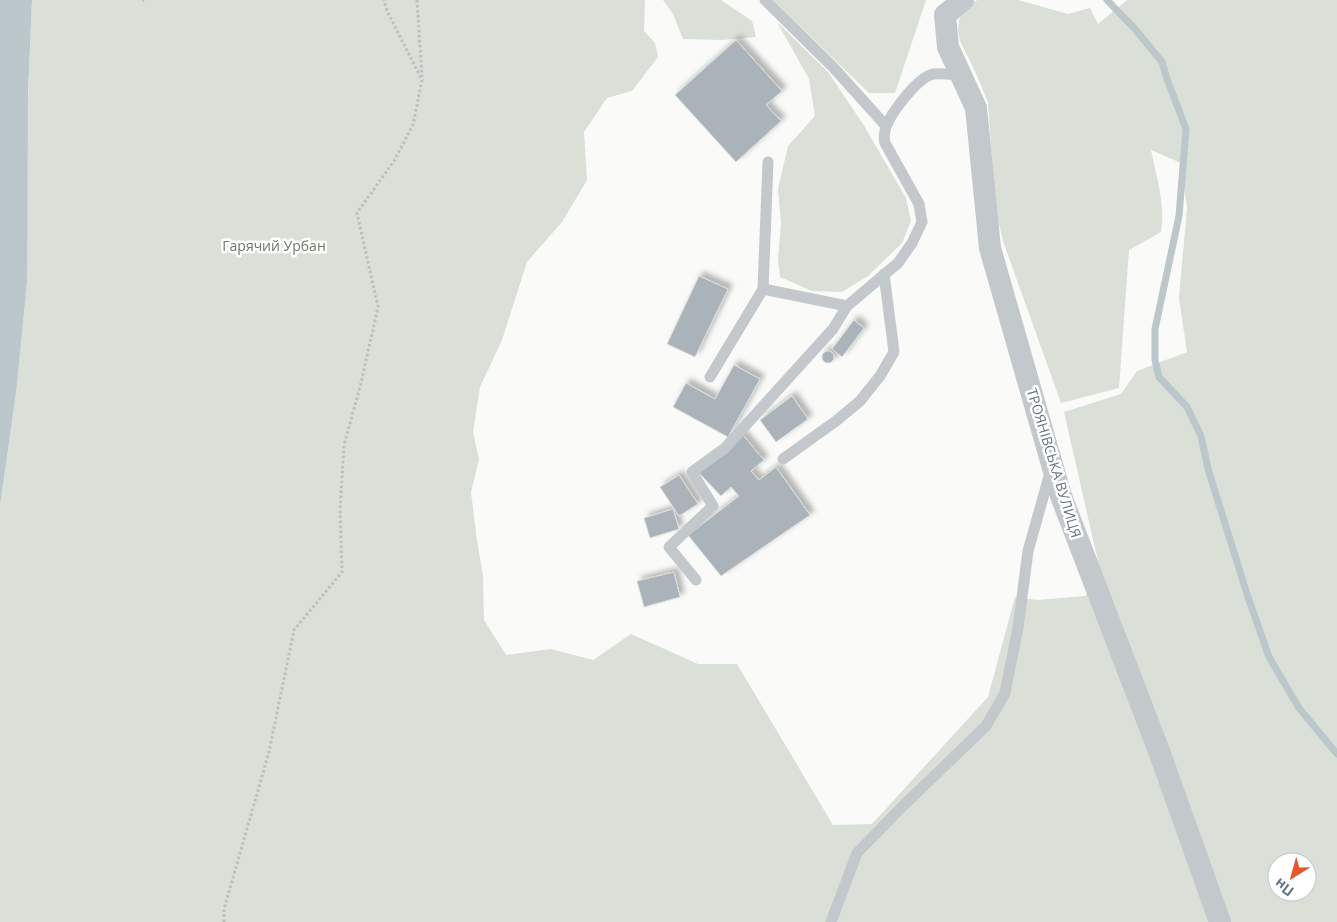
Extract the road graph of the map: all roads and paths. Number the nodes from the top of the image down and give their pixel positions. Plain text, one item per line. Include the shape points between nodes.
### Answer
1 (384, 0) edge
2 (417, 0) edge
3 (765, 0) edge
4 (963, 0) edge
5 (962, 75) junction
6 (422, 80) junction
7 (886, 126) junction
8 (768, 162) dead end
9 (884, 274) junction
10 (763, 289) junction
11 (847, 306) junction
12 (710, 377) dead end
13 (783, 460) dead end
14 (1053, 464) junction
15 (696, 580) dead end
16 (224, 922) edge
17 (831, 922) edge
18 (1220, 922) edge

1 - 6 path
2 - 6 path
3 - 7 lane via 833,67
4 - 5 street, ТРОЯНІВСЬКА ВУЛИЦЯ via 945,14 948,47
5 - 7 lane via 934,74 923,78
5 - 14 street, ТРОЯНІВСЬКА ВУЛИЦЯ via 976,108 990,248
6 - 16 path via 413,125 394,161 357,214 378,308 344,445 340,510 342,572 294,630 269,752 224,909
7 - 9 lane via 885,143 919,204 922,222 898,263
8 - 10 lane
9 - 11 lane
9 - 13 lane via 894,352 860,401
10 - 11 lane
10 - 12 lane
11 - 15 lane via 833,329 725,448 692,472 713,506 669,547
14 - 17 lane via 1028,551 1005,693 986,726 857,853
14 - 18 street, ТРОЯНІВСЬКА ВУЛИЦЯ via 1065,505

